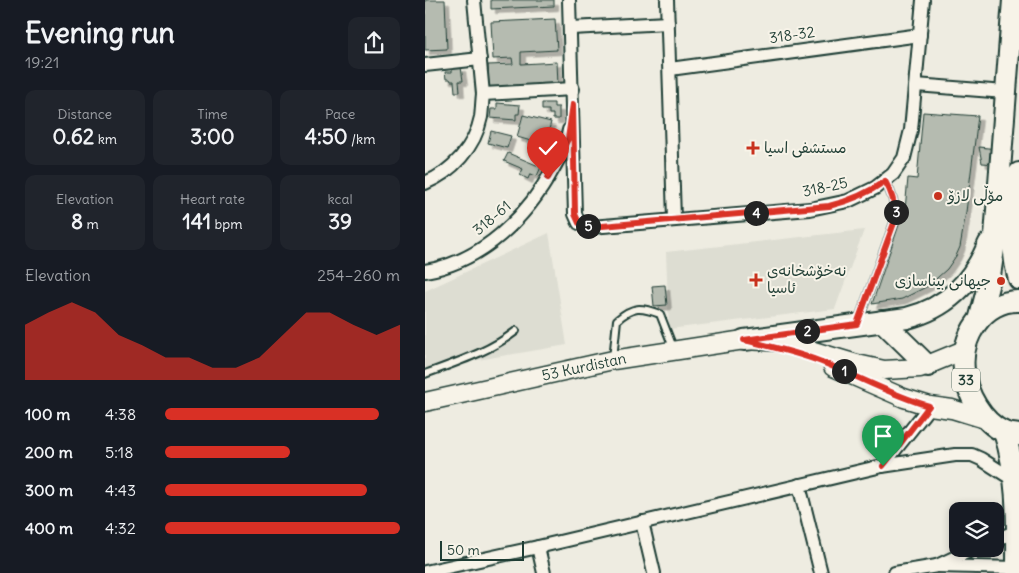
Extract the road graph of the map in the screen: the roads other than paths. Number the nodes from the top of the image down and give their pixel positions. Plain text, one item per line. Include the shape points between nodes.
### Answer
1 (474, 0) edge
2 (569, 0) edge
3 (667, 0) edge
4 (923, 0) edge
5 (1013, 0) edge
6 (668, 23) junction
7 (571, 28) junction
8 (920, 34) junction
9 (480, 59) junction
10 (425, 65) edge
11 (670, 69) junction
12 (916, 85) junction
13 (573, 89) junction
14 (1005, 92) junction
15 (483, 94) junction
16 (573, 104) junction
17 (1019, 172) edge
18 (885, 181) junction
19 (425, 183) edge
20 (1018, 198) edge
21 (674, 219) junction
22 (996, 227) junction
23 (1017, 270) edge
24 (425, 271) edge
25 (1019, 301) edge
26 (980, 317) junction
27 (882, 321) junction
28 (857, 324) junction
29 (516, 330) dead end
30 (744, 340) junction
31 (674, 350) junction
32 (964, 350) junction
33 (613, 360) junction
34 (928, 366) junction
35 (425, 374) edge
36 (425, 402) edge
37 (929, 406) junction
38 (988, 420) junction
39 (1012, 434) edge
40 (883, 466) junction
41 (1018, 483) junction
42 (799, 485) junction
43 (642, 522) junction
44 (1017, 531) junction
45 (1004, 536) edge
46 (538, 547) junction
47 (956, 557) edge
48 (937, 566) junction
49 (1017, 570) edge
50 (425, 572) edge
51 (544, 573) edge
52 (654, 573) edge
53 (821, 573) edge
54 (895, 573) edge

1 - 9 street
2 - 7 street
3 - 6 street
4 - 8 street, 318-25
5 - 14 main road, 33
6 - 7 street
6 - 11 street
7 - 13 street
8 - 11 street, 318-32
8 - 12 street, 318-25
9 - 10 street
9 - 15 street
11 - 21 street
12 - 14 street
12 - 18 street, 318-25 via 907,150 899,167
13 - 15 street
13 - 16 street
14 - 22 main road, 33
15 - 19 street via 481,118 473,140 451,168
16 - 21 street, 318-25 via 575,214 579,223 591,227
16 - 24 street, 318-61 via 568,139 548,178 525,212 471,255
17 - 20 main road
18 - 21 street, 318-25 via 864,194 829,206
18 - 28 lane via 895,202 896,215
20 - 23 main road via 1013,244
22 - 26 main road, 33 via 989,282
22 - 27 main road via 978,267 944,303 921,315
25 - 26 main road, 33 via 1004,302
26 - 32 main road, 33
27 - 28 main road
27 - 34 main road
28 - 30 main road
29 - 35 lane via 505,340 463,361
30 - 31 main road, 53 Kurdistan
30 - 34 main road, 53 Kurdistan via 784,342 884,370
30 - 37 main road, 53 Kurdistan via 818,360
31 - 33 main road, 53 Kurdistan
31 - 33 lane via 660,314 645,309 627,310 617,320
32 - 34 main road, 53 Kurdistan
32 - 38 main road, 33 via 963,370 969,392
33 - 36 main road, 53 Kurdistan
37 - 38 main road, 53 Kurdistan
37 - 40 street
38 - 39 main road, 33
39 - 41 main road, 33
40 - 41 street via 972,455
40 - 42 street
41 - 44 main road, 33
42 - 43 street
42 - 53 street
43 - 46 street
43 - 52 street
44 - 45 street
44 - 49 main road, 33
46 - 50 street
46 - 51 street
47 - 48 street
48 - 49 street
48 - 54 street

